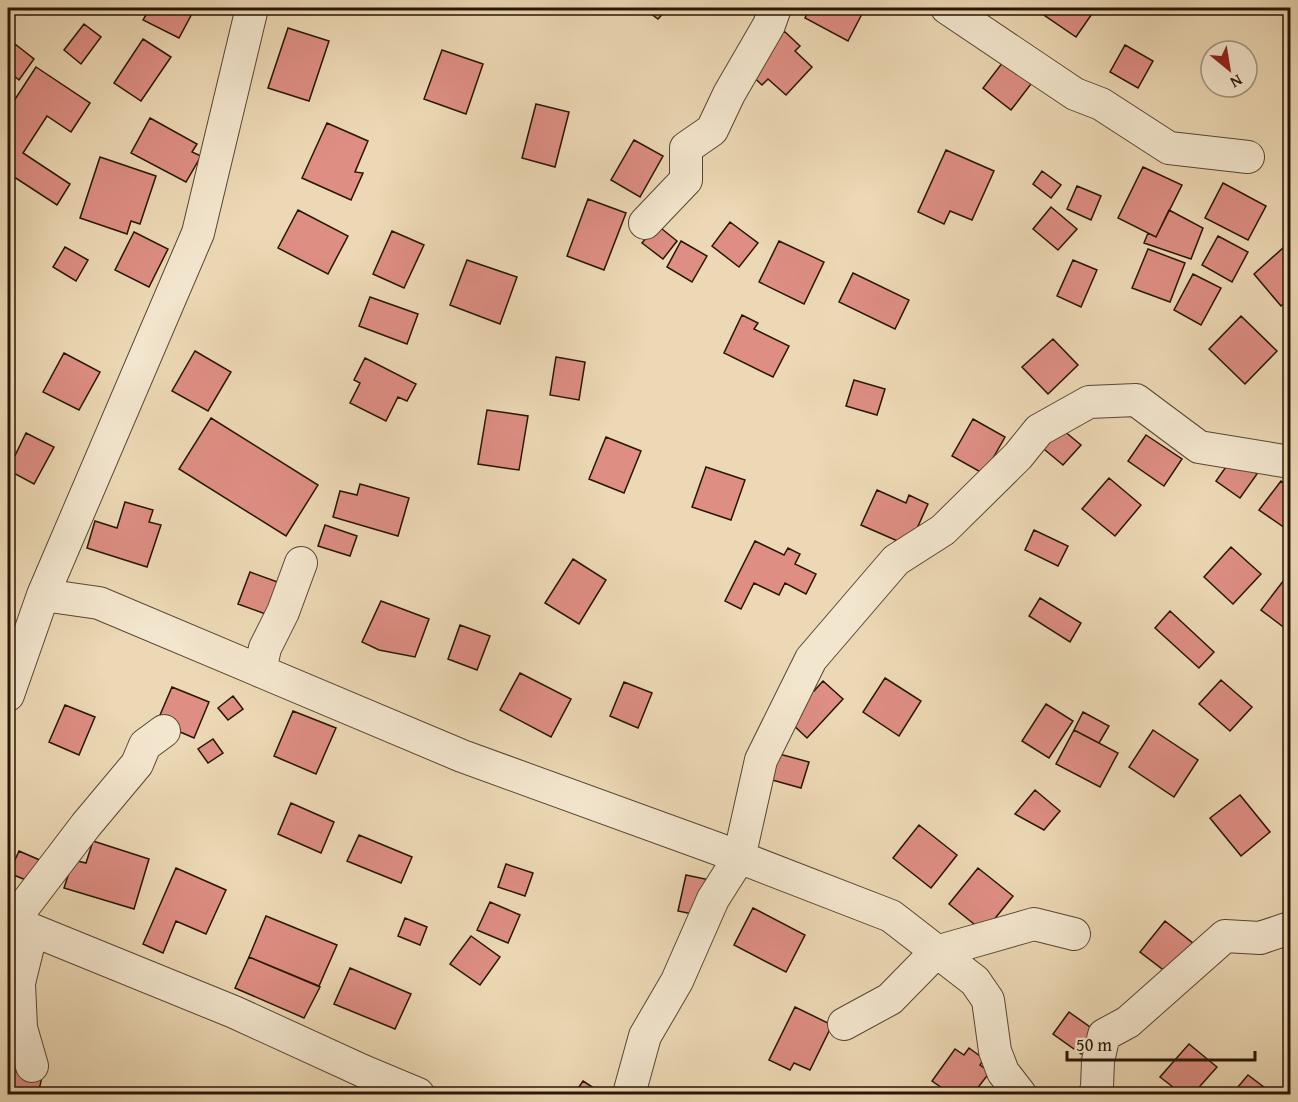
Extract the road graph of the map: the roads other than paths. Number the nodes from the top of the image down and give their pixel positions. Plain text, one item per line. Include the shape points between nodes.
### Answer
1 (252, 8) edge
2 (776, 8) edge
3 (947, 8) edge
4 (1248, 157) dead end
5 (645, 223) dead end
6 (1290, 462) edge
7 (301, 563) dead end
8 (43, 595) junction
9 (260, 671) junction
10 (8, 695) edge
11 (164, 731) dead end
12 (739, 858) junction
13 (17, 924) edge
14 (1290, 928) edge
15 (1074, 934) dead end
16 (936, 952) junction
17 (844, 1024) dead end
18 (32, 1066) dead end
19 (418, 1095) edge
20 (629, 1095) edge
21 (1020, 1095) edge
22 (1095, 1095) edge

1 - 8 street via 198,232
2 - 5 street via 712,130 686,148 686,180
3 - 4 street via 1075,94 1101,104 1169,148
6 - 12 street via 1199,447 1136,400 1089,402 1039,430 943,530 896,560 812,659 761,760
7 - 9 street via 265,648
8 - 9 street via 99,603
8 - 10 street
9 - 12 street via 462,756
11 - 13 street via 145,745 136,764 86,825
12 - 16 street via 891,916
12 - 20 street via 712,899 677,981 645,1036
13 - 18 street via 21,1028
13 - 19 street via 234,1012
14 - 22 street via 1260,938 1225,936 1128,1022 1104,1035
15 - 16 street via 1034,924
16 - 17 street via 890,999
16 - 21 street via 975,981 988,1000 994,1052

